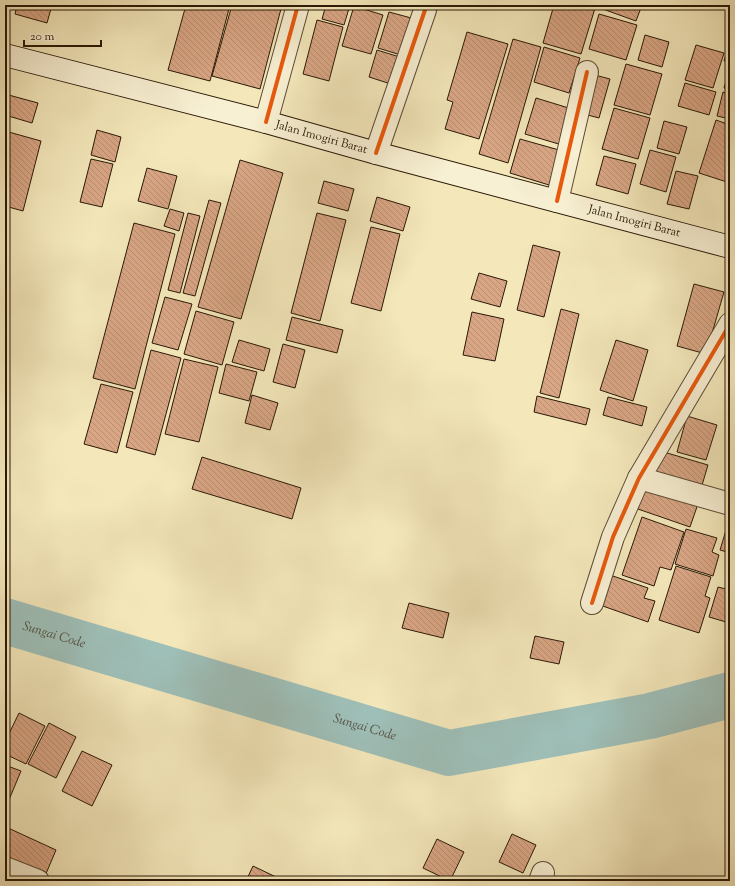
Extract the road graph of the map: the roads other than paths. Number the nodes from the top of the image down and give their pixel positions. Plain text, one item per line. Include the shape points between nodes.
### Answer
1 (298, 5) edge
2 (425, 10) dead end
3 (5, 55) edge
4 (587, 72) dead end
5 (266, 122) junction
6 (376, 153) junction
7 (557, 201) junction
8 (730, 247) edge
9 (730, 324) edge
10 (639, 478) junction
11 (730, 504) edge
12 (592, 603) dead end
13 (5, 868) edge
14 (38, 881) edge

1 - 5 street
2 - 6 street
3 - 5 street, Jalan Imogiri Barat
4 - 7 street
5 - 6 street, Jalan Imogiri Barat
6 - 7 street, Jalan Imogiri Barat
7 - 8 street, Jalan Imogiri Barat
9 - 10 street
10 - 11 street
10 - 12 street via 613,537
13 - 14 street

